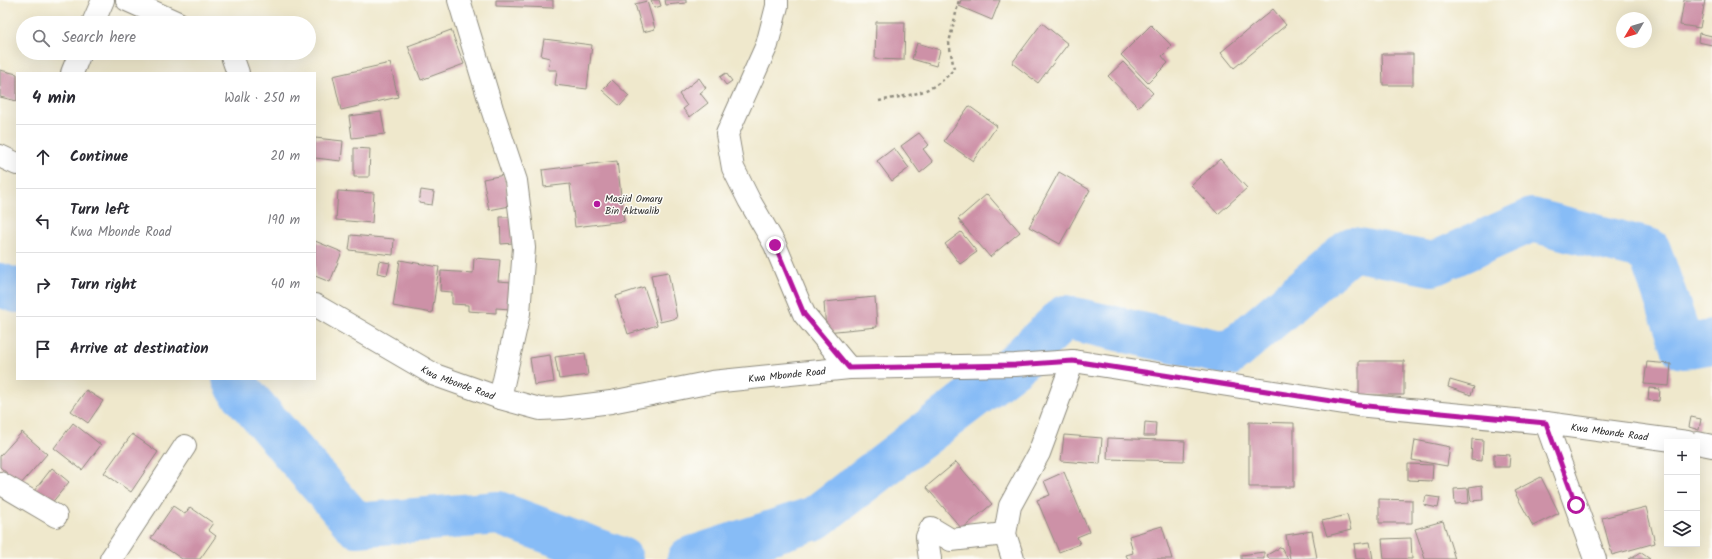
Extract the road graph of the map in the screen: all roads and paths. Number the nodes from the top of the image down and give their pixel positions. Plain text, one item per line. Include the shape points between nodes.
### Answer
1 (103, 0) edge
2 (127, 0) edge
3 (459, 0) edge
4 (777, 0) edge
5 (959, 0) edge
6 (96, 16) edge
7 (162, 16) edge
8 (77, 60) edge
9 (233, 60) edge
10 (72, 72) edge
11 (238, 72) edge
12 (879, 101) dead end
13 (0, 156) edge
14 (16, 164) edge
15 (316, 306) edge
16 (1073, 361) junction
17 (849, 368) junction
18 (500, 398) junction
19 (1546, 423) junction
20 (1665, 439) edge
21 (1700, 444) edge
22 (185, 446) dead end
23 (1712, 446) edge
24 (0, 483) edge
25 (56, 516) dead end
26 (1006, 534) junction
27 (111, 559) edge
28 (930, 559) edge
29 (1013, 559) edge
30 (1596, 559) edge

1 - 6 street
2 - 7 street
3 - 18 street via 516,181 524,248 518,313
4 - 17 street via 767,45 727,134 733,168 775,245 804,314
5 - 12 path via 949,43 954,69 944,80 926,91
8 - 10 street
9 - 11 street
13 - 14 street
15 - 18 street, Kwa Mbonde Road via 435,375
16 - 17 street, Kwa Mbonde Road via 1015,365
16 - 19 street, Kwa Mbonde Road via 1357,405
16 - 26 street via 1040,453 1010,506
17 - 18 street, Kwa Mbonde Road via 712,382 611,402 563,408 540,409
19 - 20 street, Kwa Mbonde Road
19 - 30 street
21 - 23 street
22 - 27 street
24 - 25 street
26 - 28 street via 951,540 931,528 927,537
26 - 29 street

